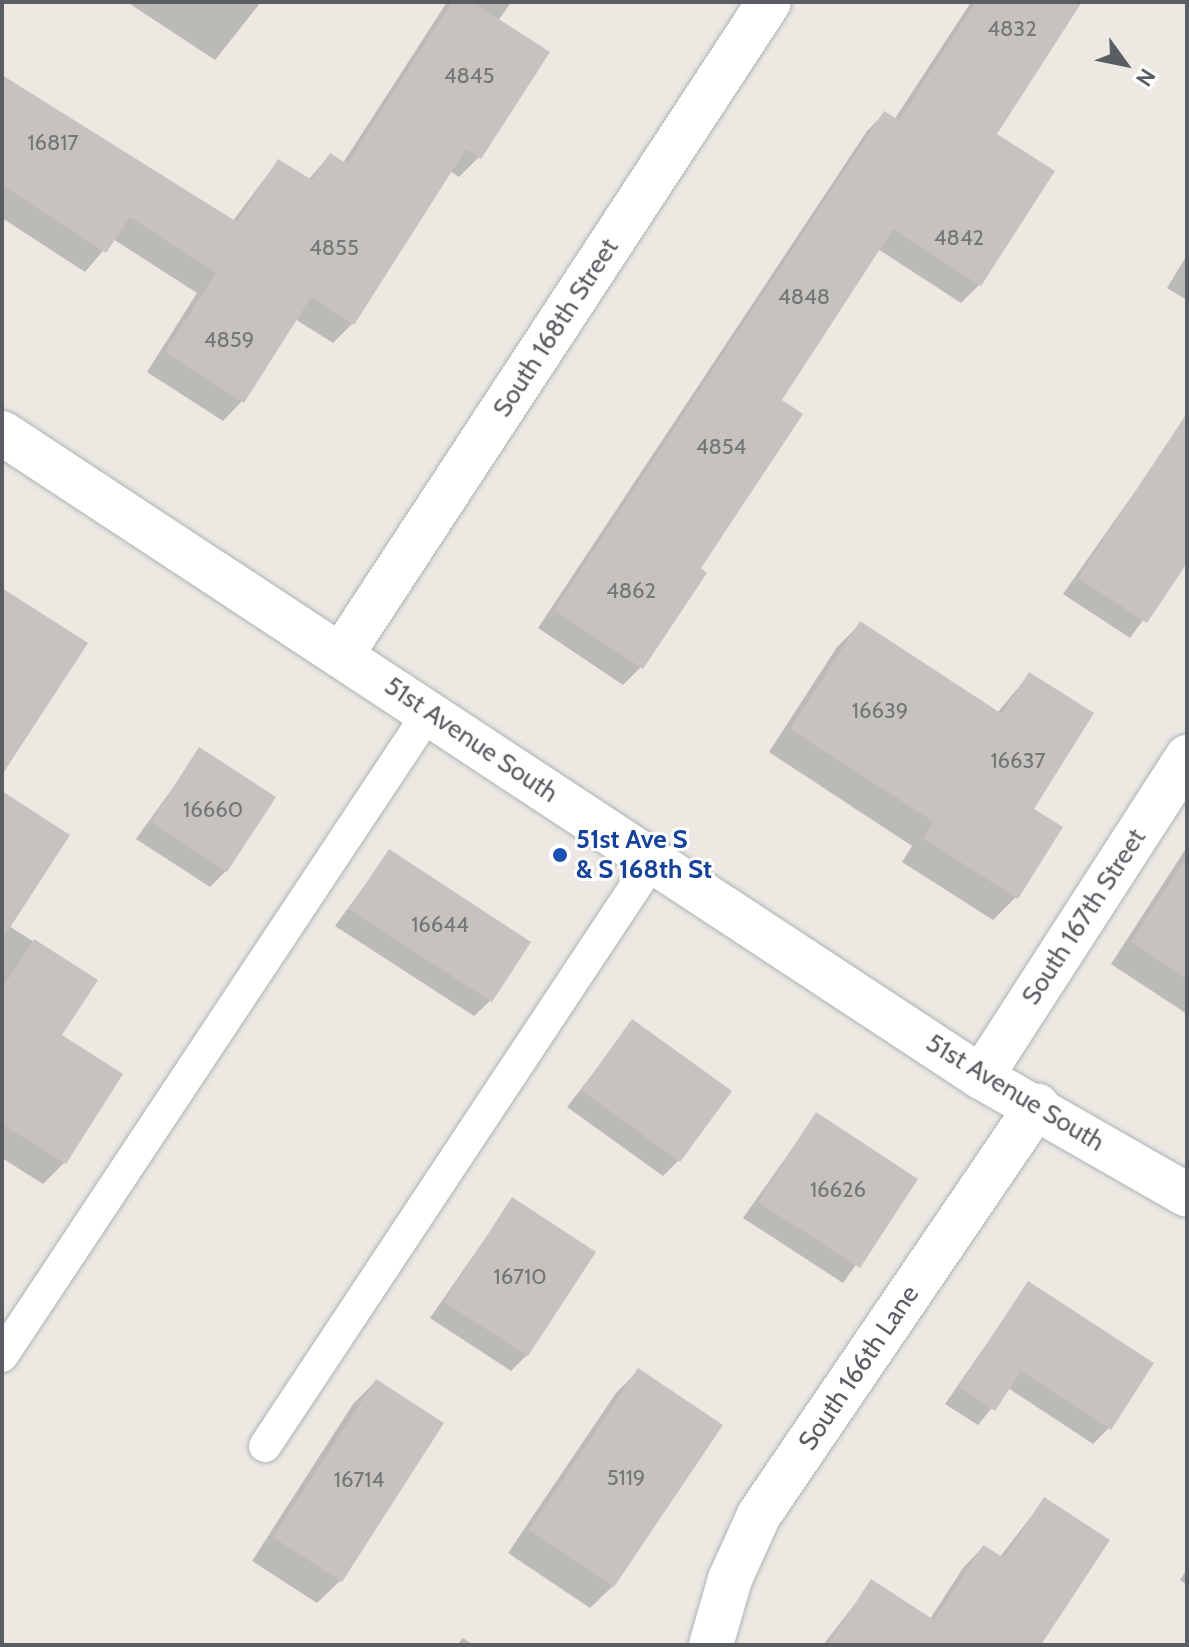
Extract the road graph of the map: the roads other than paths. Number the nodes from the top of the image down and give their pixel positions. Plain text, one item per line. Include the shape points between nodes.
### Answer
1 (769, 2) edge
2 (2, 433) edge
3 (342, 654) junction
4 (429, 712) junction
5 (1187, 757) edge
6 (653, 860) junction
7 (981, 1077) junction
8 (1037, 1106) junction
9 (1187, 1195) edge
10 (2, 1356) edge
11 (265, 1446) dead end
12 (711, 1645) edge

1 - 3 street, South 168th Street
2 - 3 street, 51st Avenue South
3 - 4 street, 51st Avenue South
4 - 6 street, 51st Avenue South
4 - 10 lane
5 - 7 street, South 167th Street
6 - 7 street, 51st Avenue South
6 - 11 lane
7 - 8 street, 51st Avenue South
8 - 9 street, 51st Avenue South
8 - 12 street, South 166th Lane via 759,1515 730,1579

